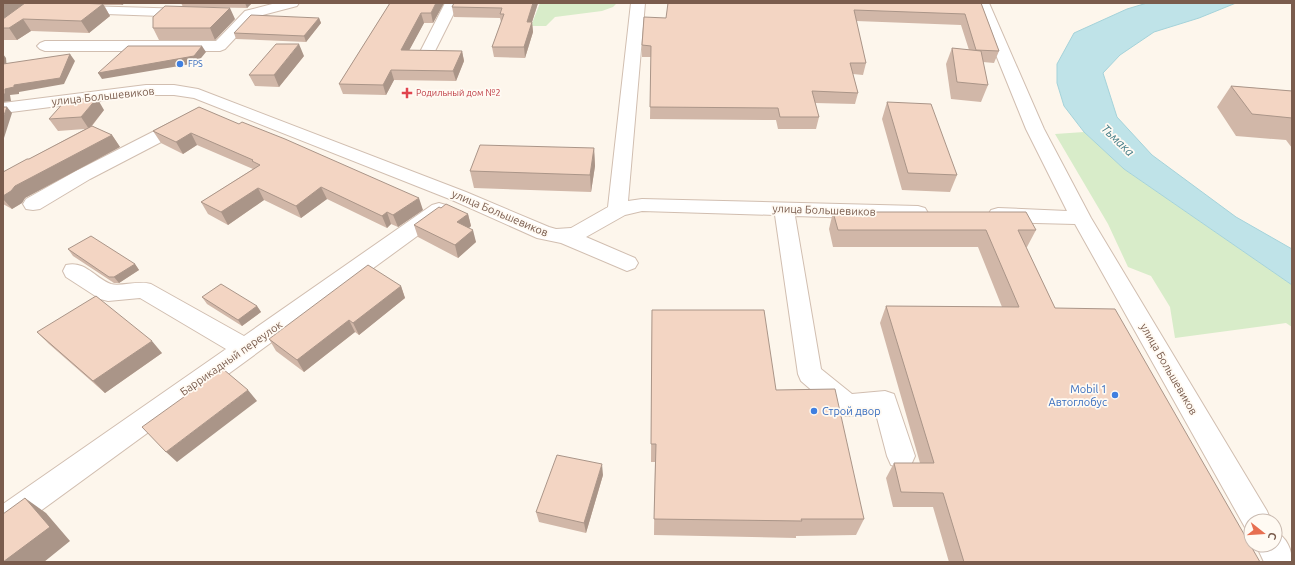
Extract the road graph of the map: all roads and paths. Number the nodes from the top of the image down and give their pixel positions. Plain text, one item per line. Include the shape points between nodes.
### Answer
1 (292, 3) edge
2 (452, 3) edge
3 (638, 3) edge
4 (982, 3) edge
5 (83, 10) edge
6 (202, 13) edge
7 (234, 14) dead end
8 (250, 14) junction
9 (45, 46) dead end
10 (428, 52) edge
11 (222, 102) junction
12 (3, 108) edge
13 (459, 196) junction
14 (33, 204) dead end
15 (784, 209) junction
16 (617, 211) junction
17 (940, 214) edge
18 (979, 215) edge
19 (1081, 218) junction
20 (564, 236) junction
21 (627, 263) dead end
22 (74, 271) dead end
23 (245, 348) junction
24 (901, 456) dead end
25 (1252, 513) edge
26 (3, 521) edge
27 (1276, 553) edge
28 (1281, 562) edge

1 - 8 street
2 - 10 street
3 - 16 street
4 - 19 street, улица Большевиков via 1035,129
5 - 6 street
7 - 8 street
8 - 9 street via 220,46
11 - 12 street, улица Большевиков via 190,92 156,90
11 - 13 street, улица Большевиков
11 - 14 street
13 - 20 street, улица Большевиков via 544,233
13 - 23 street, Баррикадный переулок
15 - 16 street, улица Большевиков via 651,205
15 - 17 street, улица Большевиков
15 - 24 street via 810,374 847,405 885,402
16 - 20 street, улица Большевиков via 585,230
18 - 19 street
19 - 25 street, улица Большевиков
20 - 21 street
22 - 23 street via 108,293 143,290
23 - 26 street, Баррикадный переулок
27 - 28 street

